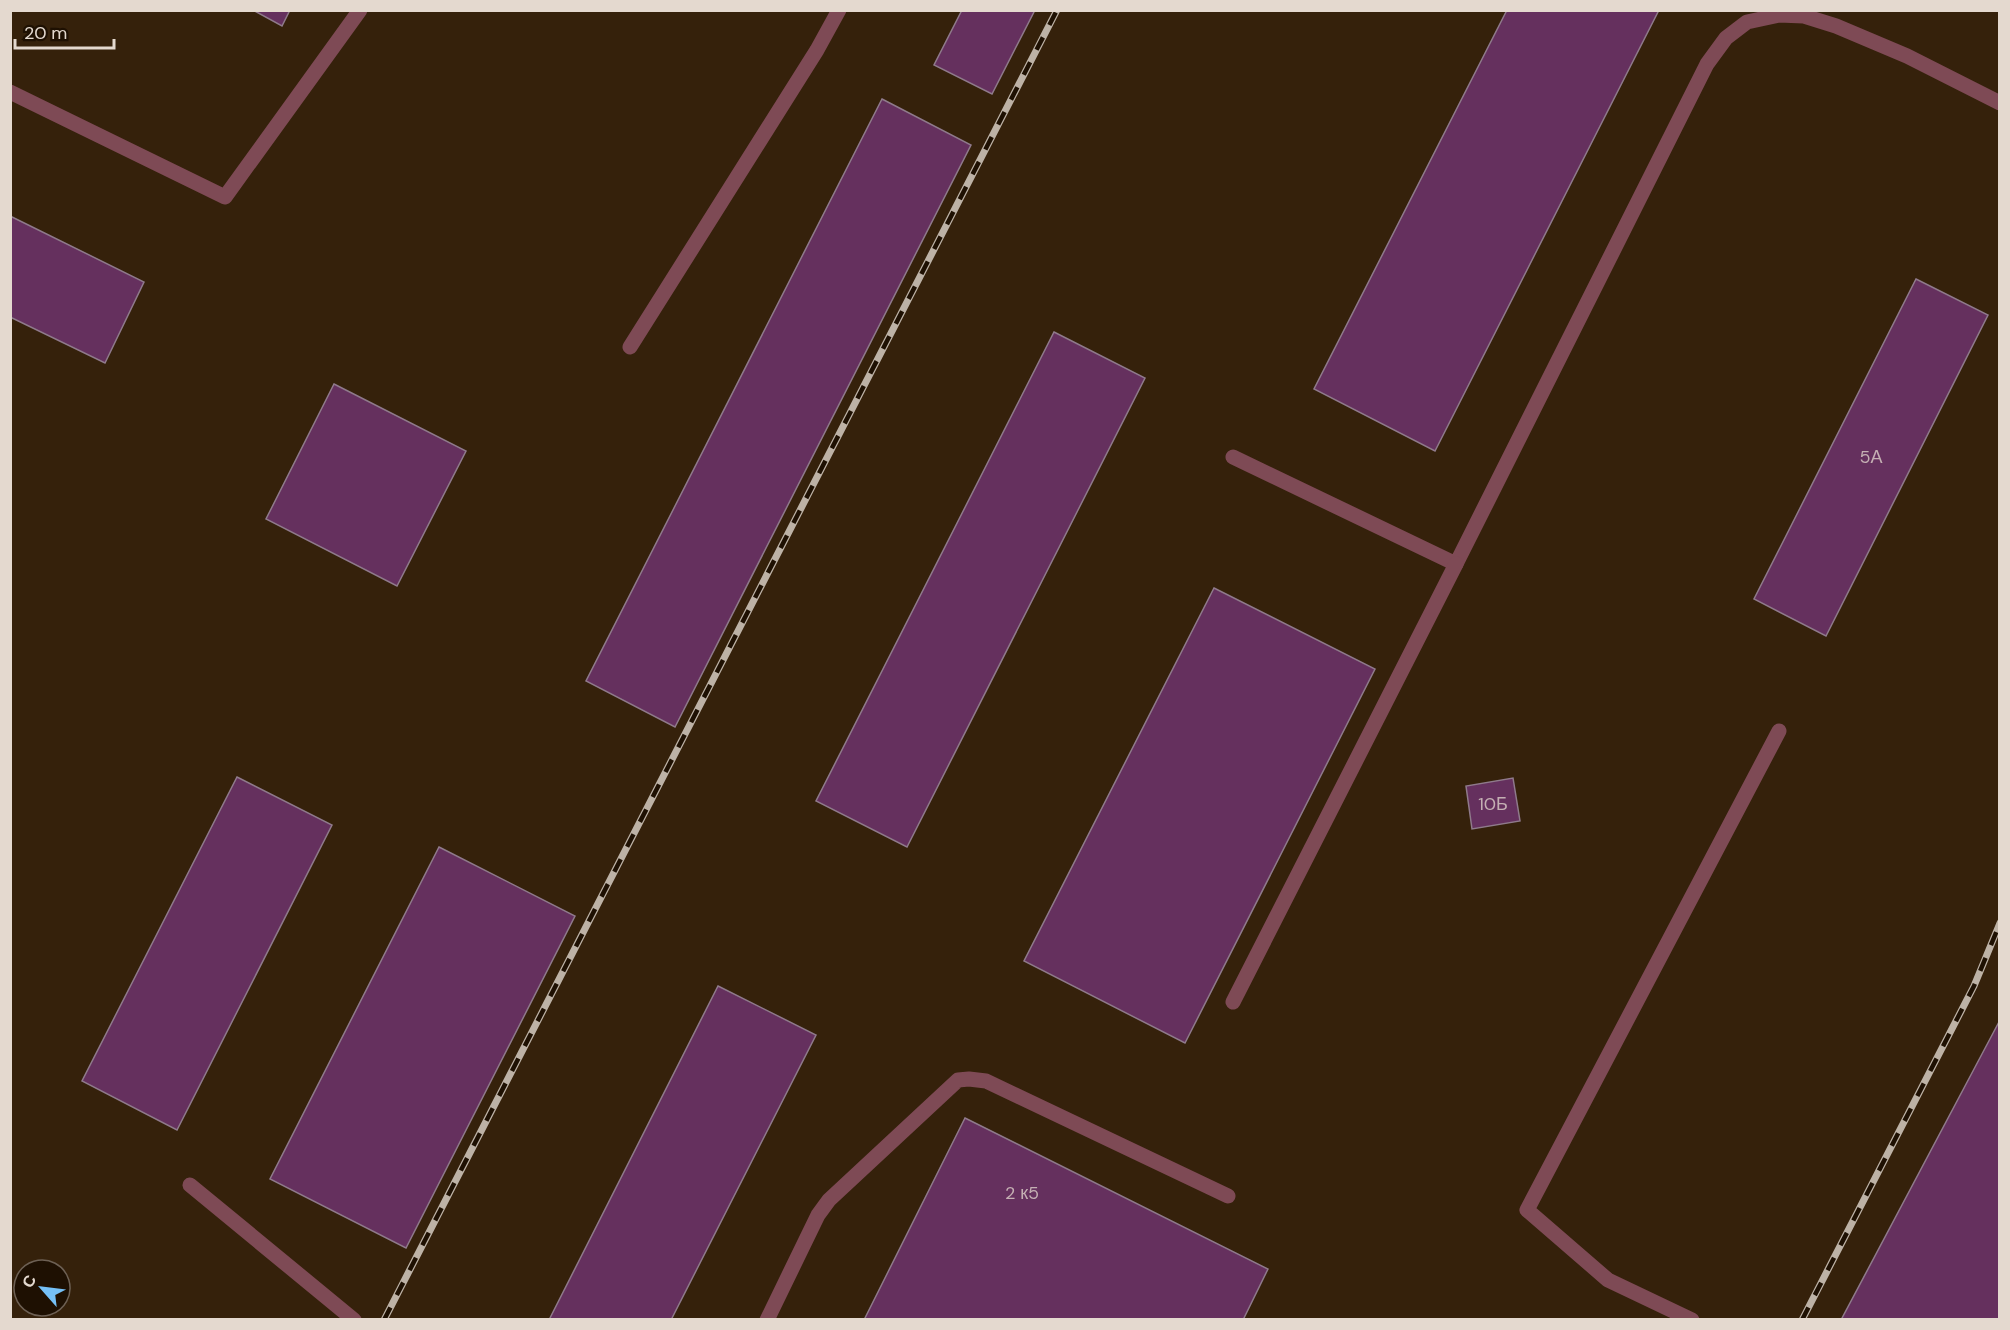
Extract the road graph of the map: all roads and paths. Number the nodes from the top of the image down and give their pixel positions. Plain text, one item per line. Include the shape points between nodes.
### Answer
1 (360, 10) edge
2 (839, 10) edge
3 (10, 92) edge
4 (2000, 103) edge
5 (630, 347) dead end
6 (1233, 457) dead end
7 (1456, 564) junction
8 (1779, 731) dead end
9 (1233, 1002) dead end
10 (190, 1185) dead end
11 (1228, 1196) dead end
12 (354, 1320) edge
13 (767, 1320) edge
14 (1692, 1320) edge

1 - 3 lane via 225,197
2 - 5 lane
4 - 7 lane via 1907,56 1804,16 1779,15 1747,22 1726,38 1707,64
6 - 7 lane
7 - 9 lane
8 - 14 lane via 1527,1210 1608,1280
10 - 12 lane
11 - 13 lane via 986,1080 958,1080 829,1200

